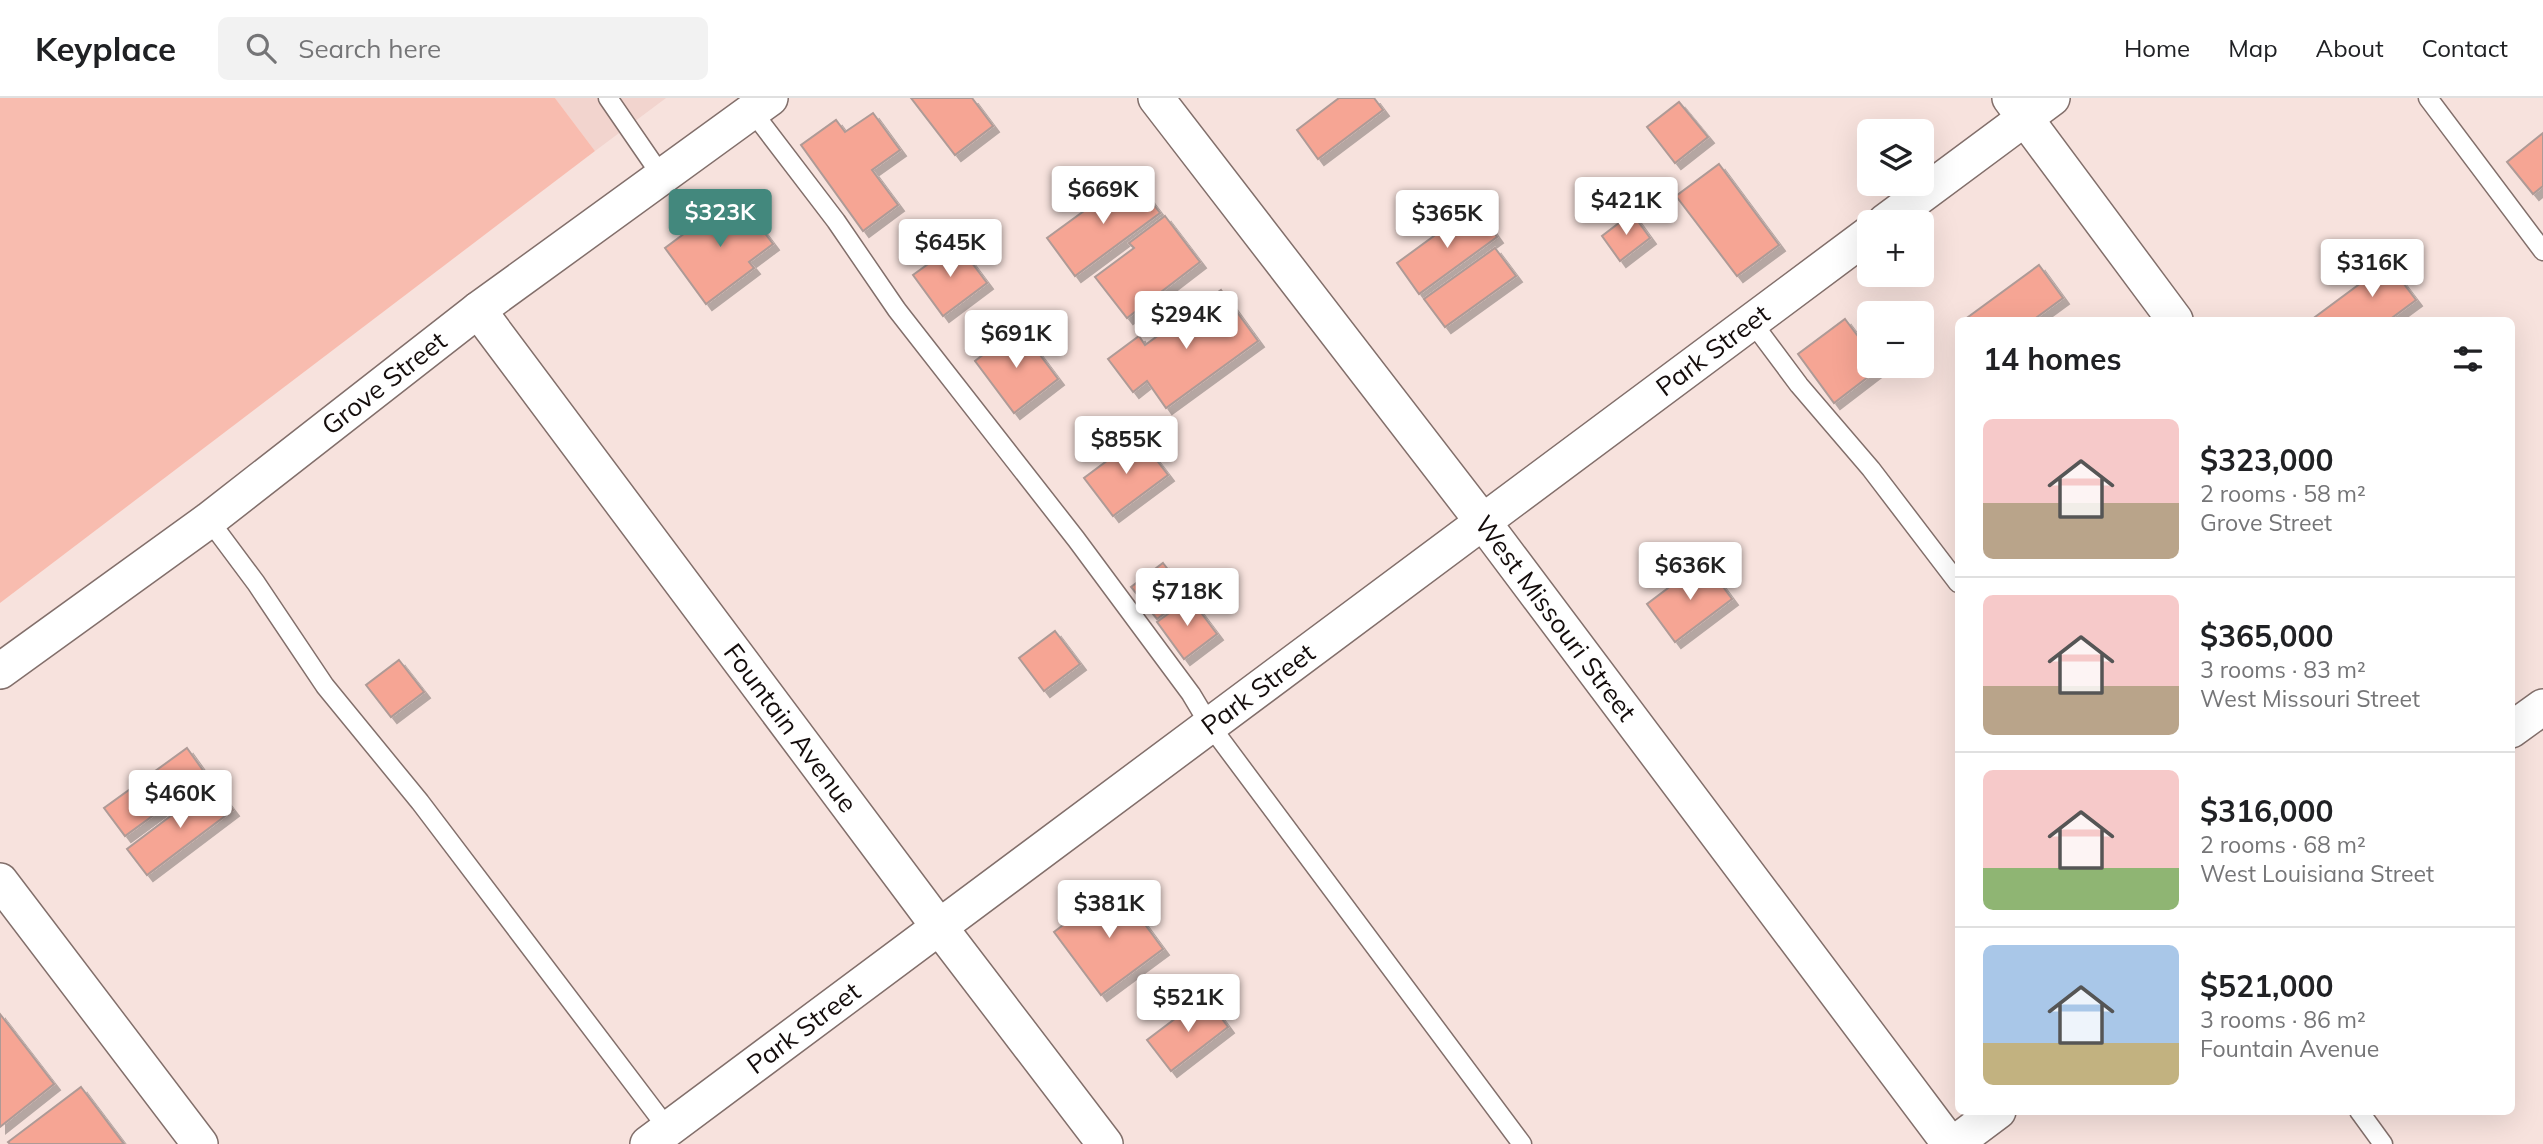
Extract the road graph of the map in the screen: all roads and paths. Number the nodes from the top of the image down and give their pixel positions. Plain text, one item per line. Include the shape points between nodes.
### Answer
1 (608, 98) edge
2 (1156, 98) edge
3 (2428, 98) edge
4 (761, 104) edge
5 (2029, 105) edge
6 (663, 178) junction
7 (1900, 210) edge
8 (1857, 243) edge
9 (2543, 251) edge
10 (478, 310) junction
11 (2173, 317) edge
12 (1752, 322) junction
13 (209, 520) junction
14 (1483, 522) junction
15 (1955, 579) edge
16 (0, 671) edge
17 (2543, 707) edge
18 (1209, 724) junction
19 (2515, 727) edge
20 (0, 881) edge
21 (940, 928) junction
22 (1992, 1115) edge
23 (2362, 1115) edge
24 (658, 1136) edge
25 (200, 1144) edge
26 (1105, 1144) edge
27 (1522, 1144) edge
28 (1952, 1144) edge
29 (2383, 1144) edge

1 - 6 lane
2 - 14 street, West Missouri Street
3 - 9 lane
4 - 6 street, Grove Street
4 - 18 lane via 897,310 1068,529
5 - 7 street
5 - 11 street
6 - 10 street, Grove Street
8 - 12 street, Park Street
10 - 13 street, Grove Street
10 - 21 street, Fountain Avenue
12 - 14 street, Park Street
12 - 15 lane
13 - 16 street, Grove Street
13 - 24 lane via 325,686 420,802
14 - 18 street, Park Street
14 - 28 street, West Missouri Street
17 - 19 street
18 - 21 street, Park Street
18 - 27 lane
20 - 25 street
21 - 24 street, Park Street
21 - 26 street, Fountain Avenue
22 - 28 street
23 - 29 lane

